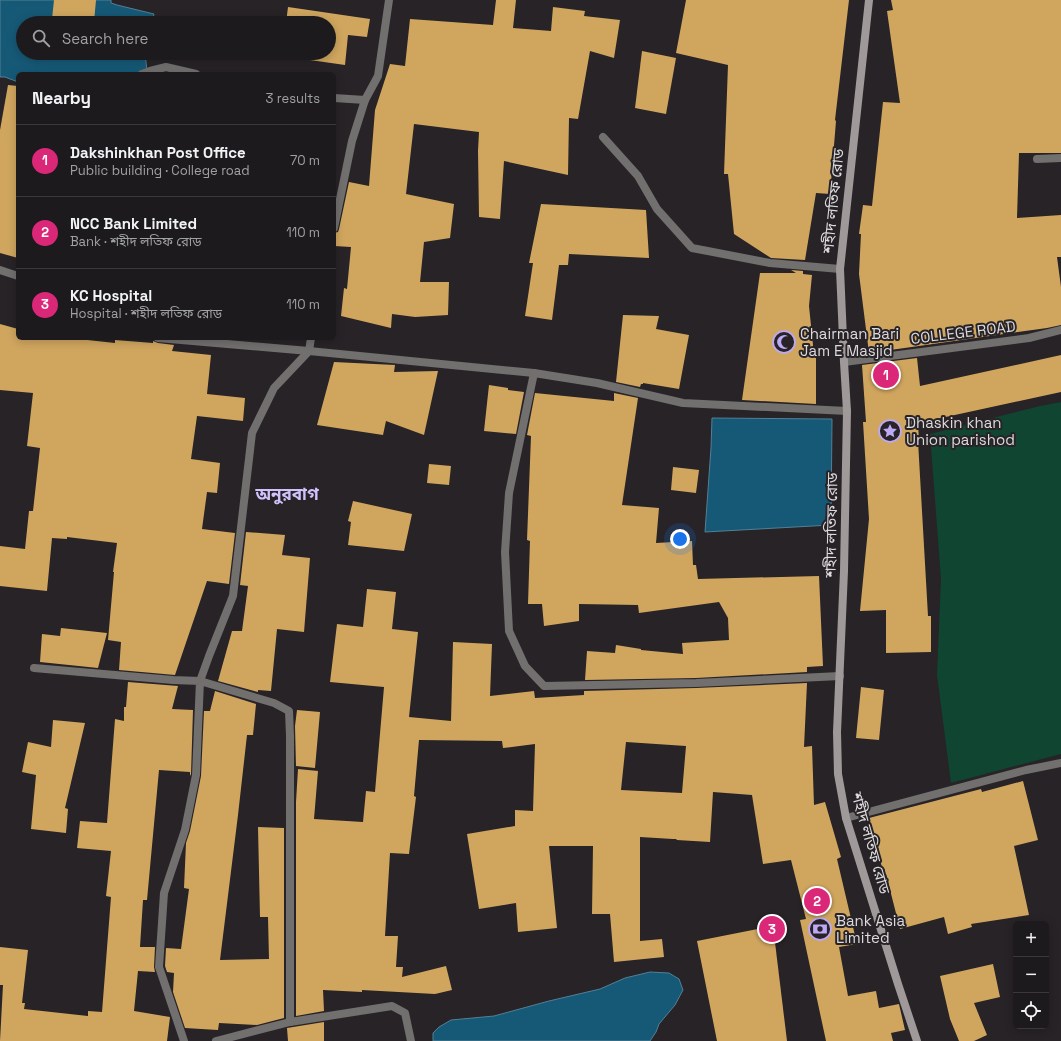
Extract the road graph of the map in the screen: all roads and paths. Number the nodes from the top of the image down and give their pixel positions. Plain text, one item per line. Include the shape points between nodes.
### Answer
1 (389, 0) edge
2 (869, 0) edge
3 (147, 72) edge
4 (186, 72) edge
5 (336, 98) edge
6 (365, 100) junction
7 (603, 137) dead end
8 (1061, 158) edge
9 (1037, 159) dead end
10 (336, 218) edge
11 (0, 270) edge
12 (840, 270) junction
13 (16, 275) edge
14 (1061, 330) edge
15 (181, 340) edge
16 (311, 340) edge
17 (309, 351) junction
18 (844, 362) junction
19 (534, 373) junction
20 (847, 411) junction
21 (34, 668) dead end
22 (840, 676) junction
23 (200, 681) junction
24 (1061, 763) edge
25 (846, 818) junction
26 (290, 1022) junction
27 (184, 1041) edge
28 (216, 1041) edge
29 (411, 1041) edge
30 (917, 1041) edge

1 - 6 street via 378,76
2 - 12 street, শহীদ লতিফ রোড
3 - 4 street via 166,68
5 - 6 street
6 - 10 street via 352,141
7 - 12 street via 638,176 657,209 692,248 770,263
8 - 9 street
11 - 13 street
12 - 18 street, শহীদ লতিফ রোড
14 - 18 street, COLLEGE ROAD via 1029,338
15 - 17 street
16 - 17 street
17 - 19 street
17 - 23 street via 274,388 252,433 232,596
18 - 20 street, শহীদ লতিফ রোড
19 - 20 street via 683,403
19 - 22 street via 509,493 505,552 509,631 525,666 544,686 696,683
20 - 22 street, শহীদ লতিফ রোড
21 - 23 street
22 - 25 street, শহীদ লতিফ রোড via 838,774
23 - 26 street via 274,703 289,711
23 - 27 street via 196,775 186,830 164,893 160,967
24 - 25 street
25 - 30 street, শহীদ লতিফ রোড
26 - 28 street
26 - 29 street via 392,1006 405,1013

